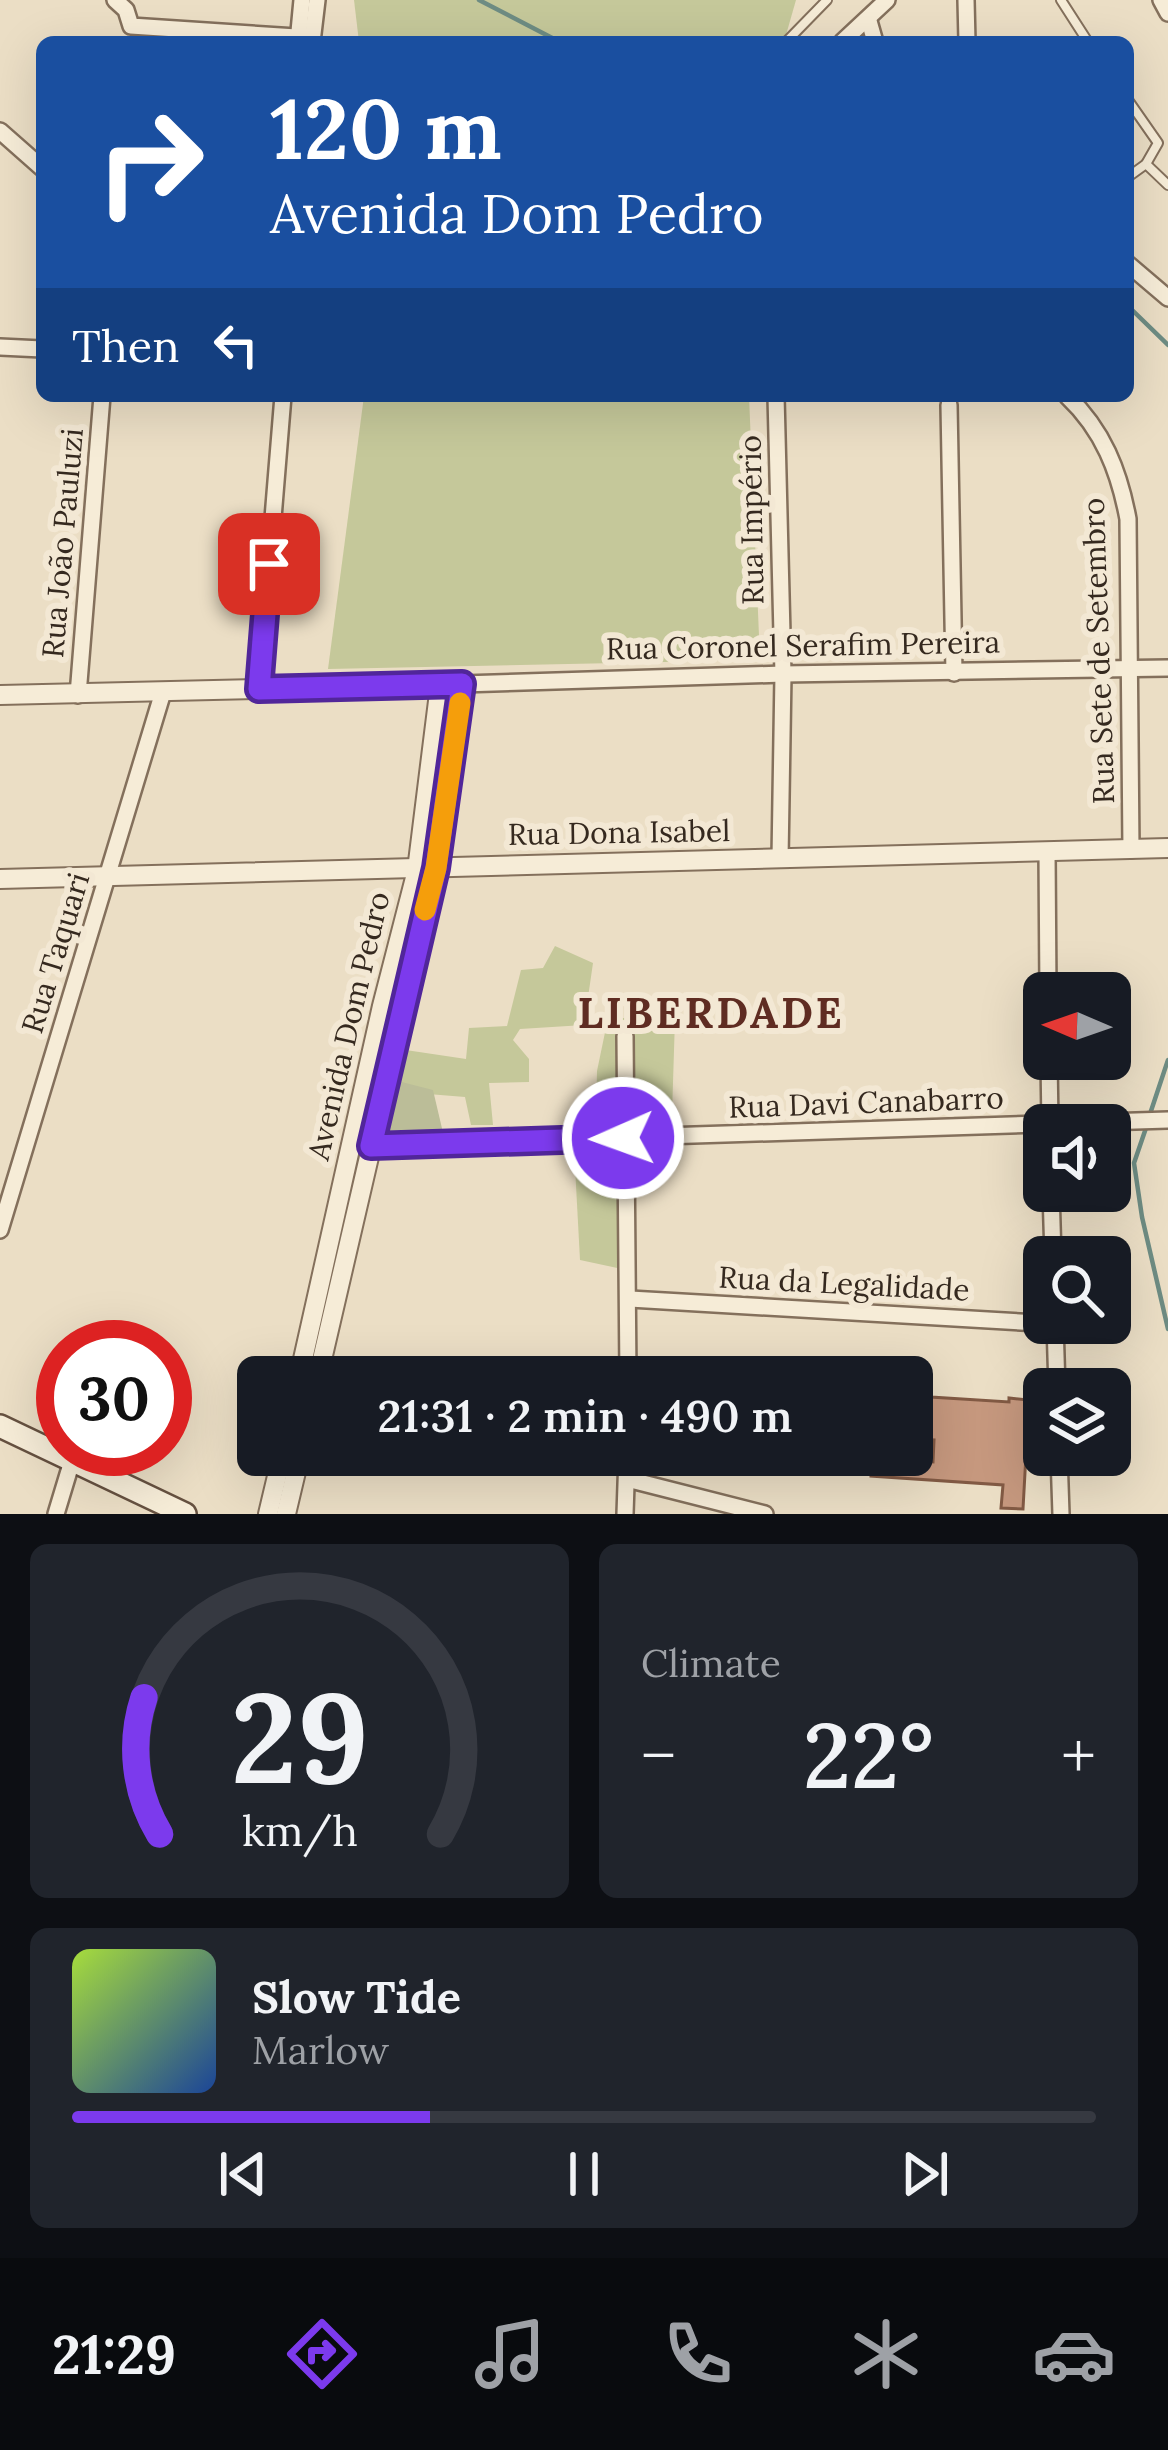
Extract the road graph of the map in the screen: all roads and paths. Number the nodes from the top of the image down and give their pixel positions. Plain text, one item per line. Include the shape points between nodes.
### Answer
1 (115, 0) edge
2 (302, 0) edge
3 (316, 0) edge
4 (827, 0) edge
5 (887, 0) edge
6 (966, 0) edge
7 (1061, 0) edge
8 (1161, 0) edge
9 (1168, 13) edge
10 (869, 20) junction
11 (130, 34) edge
12 (188, 36) edge
13 (305, 36) edge
14 (306, 36) edge
15 (792, 36) edge
16 (849, 36) edge
17 (873, 36) edge
18 (967, 36) edge
19 (1084, 36) edge
20 (1134, 109) edge
21 (0, 130) edge
22 (36, 163) edge
23 (1146, 164) junction
24 (1134, 173) edge
25 (1168, 185) edge
26 (1134, 269) edge
27 (1168, 298) edge
28 (0, 347) edge
29 (36, 350) edge
30 (102, 402) edge
31 (283, 402) edge
32 (776, 402) edge
33 (1073, 402) edge
34 (949, 405) dead end
35 (1168, 668) edge
36 (1129, 669) junction
37 (783, 674) junction
38 (954, 674) junction
39 (462, 684) junction
40 (440, 686) junction
41 (259, 689) junction
42 (163, 692) junction
43 (0, 694) edge
44 (78, 695) junction
45 (1168, 848) edge
46 (1131, 850) junction
47 (1047, 853) junction
48 (780, 859) junction
49 (426, 869) junction
50 (108, 877) junction
51 (0, 879) edge
52 (1048, 972) edge
53 (625, 1036) dead end
54 (376, 1078) junction
55 (1131, 1120) edge
56 (1164, 1120) edge
57 (1023, 1125) edge
58 (623, 1138) junction
59 (350, 1146) junction
60 (371, 1146) junction
61 (349, 1199) junction
62 (0, 1230) edge
63 (630, 1298) junction
64 (1023, 1322) edge
65 (317, 1337) junction
66 (308, 1356) edge
67 (317, 1356) edge
68 (629, 1356) edge
69 (0, 1426) edge
70 (36, 1443) edge
71 (67, 1476) edge
72 (105, 1476) edge
73 (282, 1476) edge
74 (285, 1476) edge
75 (1060, 1476) edge
76 (627, 1479) joint
77 (56, 1514) edge
78 (185, 1514) edge
79 (268, 1514) edge
80 (286, 1514) edge
81 (625, 1514) edge
82 (765, 1514) edge
83 (1061, 1514) edge

1 - 11 street via 126,10
2 - 13 street
3 - 14 street
4 - 15 lane
5 - 10 street
6 - 18 street
7 - 19 lane
8 - 9 street
10 - 16 street
10 - 17 street
11 - 12 street
20 - 23 lane via 1158,143
21 - 22 street
23 - 24 lane
23 - 25 lane
26 - 27 street
28 - 29 street
30 - 44 street, Rua João Pauluzi
31 - 41 street
32 - 37 street, Rua Império
33 - 36 street, Rua Sete de Setembro via 1120,479 1128,519
34 - 38 street
35 - 36 street, Rua Coronel Serafim Pereira
36 - 38 street, Rua Coronel Serafim Pereira
36 - 46 street, Rua Sete de Setembro
37 - 38 street, Rua Coronel Serafim Pereira
37 - 39 street, Rua Coronel Serafim Pereira
37 - 48 street, Rua Império
39 - 40 street, Rua Coronel Serafim Pereira
39 - 49 street, Avenida Dom Pedro
40 - 41 street, Rua Coronel Serafim Pereira
40 - 49 street, Avenida Dom Pedro
41 - 42 street, Rua Coronel Serafim Pereira
42 - 44 street, Rua Coronel Serafim Pereira
42 - 50 street, Rua Taquari
43 - 44 street, Rua Coronel Serafim Pereira
45 - 46 street, Rua Dona Isabel
46 - 47 street, Rua Dona Isabel
47 - 48 street, Rua Dona Isabel
47 - 52 street
48 - 49 street, Rua Dona Isabel
49 - 50 street, Rua Dona Isabel
49 - 54 street, Avenida Dom Pedro
50 - 51 street, Rua Dona Isabel
50 - 62 street, Rua Taquari
53 - 58 street
54 - 59 street, Avenida Dom Pedro
54 - 60 street, Avenida Dom Pedro
55 - 56 street, Rua Davi Canabarro
57 - 58 street, Rua Davi Canabarro
58 - 60 street, Rua Davi Canabarro
58 - 63 street
59 - 60 street, Rua Davi Canabarro
59 - 61 street, Avenida Dom Pedro
60 - 61 street, Avenida Dom Pedro
61 - 65 street, Avenida Dom Pedro
63 - 64 street, Rua da Legalidade
63 - 68 street
65 - 66 street, Avenida Dom Pedro
65 - 67 street, Avenida Dom Pedro
69 - 70 main road
71 - 77 street
72 - 78 main road
73 - 79 street
74 - 80 street
75 - 83 street
76 - 81 street
76 - 82 street

